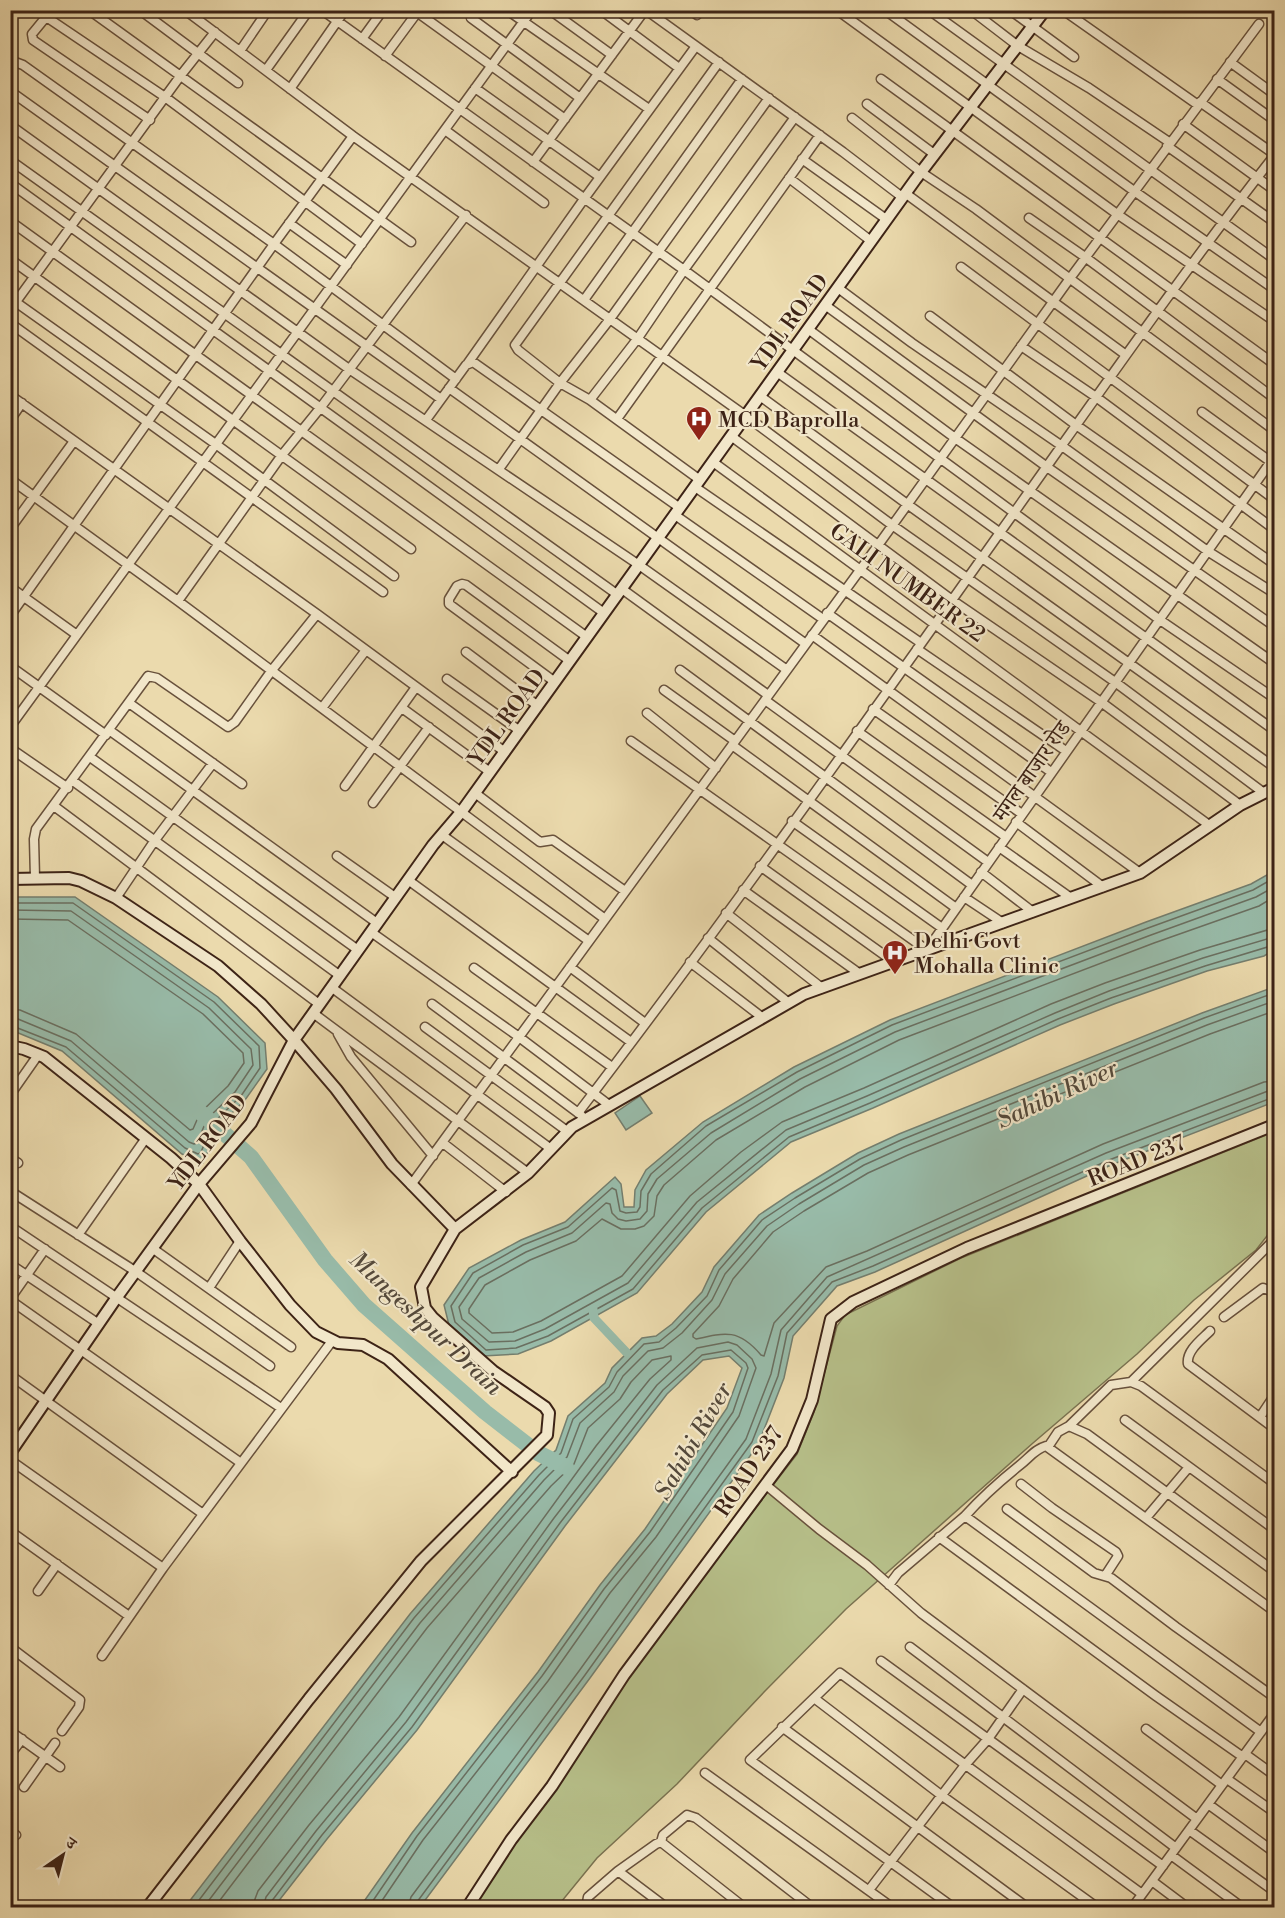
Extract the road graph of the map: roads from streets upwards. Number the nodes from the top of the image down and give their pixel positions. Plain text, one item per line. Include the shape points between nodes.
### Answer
1 (36, 10) edge
2 (89, 10) edge
3 (140, 10) edge
4 (184, 10) edge
5 (268, 10) edge
6 (309, 10) edge
7 (322, 10) edge
8 (345, 10) edge
9 (383, 10) edge
10 (507, 10) edge
11 (532, 10) edge
12 (550, 10) edge
13 (601, 10) edge
14 (646, 10) edge
15 (837, 10) edge
16 (885, 10) edge
17 (929, 10) edge
18 (971, 10) edge
19 (1010, 10) edge
20 (1045, 10) edge
21 (1063, 10) edge
22 (416, 11) edge
23 (46, 17) junction
24 (471, 18) dead end
25 (336, 21) junction
26 (524, 22) junction
27 (1259, 24) dead end
28 (1032, 27) junction
29 (215, 32) junction
30 (630, 32) junction
31 (362, 39) junction
32 (507, 44) junction
33 (696, 46) junction
34 (1018, 46) junction
35 (240, 51) junction
36 (199, 52) junction
37 (612, 55) junction
38 (386, 56) junction
39 (1074, 57) dead end
40 (719, 62) junction
41 (1230, 62) junction
42 (10, 64) edge
43 (1004, 64) junction
44 (491, 66) junction
45 (679, 68) junction
46 (266, 70) junction
47 (598, 74) junction
48 (181, 75) junction
49 (742, 79) junction
50 (881, 79) dead end
51 (1217, 79) junction
52 (238, 83) dead end
53 (987, 85) junction
54 (475, 88) junction
55 (290, 89) junction
56 (10, 92) edge
57 (1275, 94) edge
58 (165, 98) junction
59 (580, 98) junction
60 (769, 98) junction
61 (1199, 103) junction
62 (867, 104) dead end
63 (970, 108) junction
64 (460, 110) junction
65 (649, 110) junction
66 (795, 117) junction
67 (852, 118) dead end
68 (565, 119) junction
69 (150, 120) junction
70 (1275, 120) edge
71 (10, 124) edge
72 (1183, 124) junction
73 (445, 130) junction
74 (952, 132) junction
75 (353, 135) junction
76 (820, 135) junction
77 (548, 141) junction
78 (132, 144) junction
79 (1168, 144) junction
80 (934, 154) junction
81 (1275, 155) edge
82 (802, 159) junction
83 (10, 160) edge
84 (533, 162) junction
85 (114, 167) junction
86 (1149, 170) junction
87 (921, 172) junction
88 (411, 177) junction
89 (600, 177) junction
90 (322, 178) junction
91 (789, 178) junction
92 (1257, 178) junction
93 (10, 183) edge
94 (99, 188) junction
95 (1275, 190) edge
96 (1134, 191) junction
97 (904, 195) junction
98 (584, 199) junction
99 (1241, 199) junction
100 (305, 201) junction
101 (544, 203) dead end
102 (82, 211) junction
103 (1117, 214) junction
104 (466, 215) junction
105 (609, 217) junction
106 (1029, 218) dead end
107 (886, 219) junction
108 (380, 220) junction
109 (10, 221) edge
110 (1223, 222) junction
111 (1275, 222) edge
112 (289, 223) junction
113 (70, 227) junction
114 (631, 233) junction
115 (1100, 237) junction
116 (871, 241) junction
117 (411, 242) dead end
118 (1208, 242) junction
119 (273, 244) junction
120 (362, 244) junction
121 (53, 252) junction
122 (658, 252) junction
123 (1085, 257) junction
124 (10, 259) edge
125 (1275, 259) edge
126 (1192, 264) junction
127 (347, 265) junction
128 (536, 266) junction
129 (961, 267) dead end
130 (257, 268) junction
131 (684, 270) junction
132 (35, 276) junction
133 (1070, 278) junction
134 (560, 282) junction
135 (330, 287) junction
136 (838, 288) junction
137 (710, 290) junction
138 (1173, 290) junction
139 (1275, 290) edge
140 (242, 291) junction
141 (14, 300) edge
142 (584, 300) junction
143 (1052, 303) junction
144 (825, 305) junction
145 (10, 310) edge
146 (314, 310) junction
147 (1158, 311) junction
148 (225, 315) junction
149 (930, 316) dead end
150 (610, 319) junction
151 (1275, 321) edge
152 (1038, 322) junction
153 (10, 323) edge
154 (382, 325) junction
155 (808, 329) junction
156 (214, 330) junction
157 (299, 332) junction
158 (1143, 332) junction
159 (638, 338) junction
160 (365, 346) junction
161 (1021, 346) junction
162 (792, 351) junction
163 (196, 355) junction
164 (661, 355) junction
165 (1126, 355) junction
166 (282, 356) junction
167 (468, 363) junction
168 (1275, 363) edge
169 (350, 369) junction
170 (271, 371) junction
171 (1003, 371) junction
172 (777, 372) junction
173 (1111, 376) junction
174 (456, 379) junction
175 (178, 380) junction
176 (560, 383) junction
177 (449, 388) junction
178 (333, 392) junction
179 (987, 394) junction
180 (10, 395) edge
181 (252, 396) junction
182 (760, 396) junction
183 (1096, 397) junction
184 (1275, 398) edge
185 (441, 399) junction
186 (590, 400) junction
187 (22, 403) junction
188 (160, 405) junction
189 (321, 407) junction
190 (541, 411) junction
191 (1202, 412) dead end
192 (973, 413) junction
193 (746, 416) junction
194 (617, 419) junction
195 (10, 420) edge
196 (426, 420) junction
197 (234, 421) junction
198 (148, 422) junction
199 (1076, 425) junction
200 (301, 430) junction
201 (1275, 430) edge
202 (731, 436) junction
203 (955, 438) junction
204 (521, 440) junction
205 (74, 441) junction
206 (217, 445) junction
207 (1062, 446) junction
208 (282, 455) junction
209 (941, 458) junction
210 (713, 462) junction
211 (204, 463) junction
212 (1272, 464) edge
213 (1047, 467) junction
214 (499, 469) junction
215 (114, 470) junction
216 (10, 479) edge
217 (925, 479) junction
218 (264, 480) junction
219 (698, 484) junction
220 (1256, 484) junction
221 (1029, 491) junction
222 (34, 496) junction
223 (251, 496) junction
224 (1275, 499) edge
225 (907, 504) junction
226 (1242, 504) junction
227 (169, 509) junction
228 (677, 512) junction
229 (1014, 513) junction
230 (75, 525) junction
231 (892, 525) junction
232 (10, 529) edge
233 (1225, 529) junction
234 (1275, 529) edge
235 (1000, 533) junction
236 (658, 538) junction
237 (218, 544) junction
238 (879, 544) junction
239 (411, 549) dead end
240 (1209, 552) junction
241 (982, 558) junction
242 (129, 564) junction
243 (1275, 564) edge
244 (639, 565) junction
245 (860, 570) junction
246 (1194, 572) junction
247 (394, 576) dead end
248 (968, 578) junction
249 (10, 587) edge
250 (845, 589) junction
251 (383, 592) dead end
252 (620, 592) junction
253 (1275, 594) edge
254 (1178, 595) junction
255 (24, 597) junction
256 (952, 600) junction
257 (178, 601) junction
258 (604, 613) junction
259 (317, 614) junction
260 (10, 616) edge
261 (825, 616) junction
262 (1160, 620) junction
263 (934, 624) junction
264 (1275, 626) edge
265 (77, 635) junction
266 (812, 635) junction
267 (587, 638) junction
268 (1147, 638) junction
269 (806, 644) junction
270 (919, 646) junction
271 (366, 650) junction
272 (466, 652) dead end
273 (570, 661) junction
274 (1130, 662) junction
275 (1275, 663) edge
276 (10, 666) edge
277 (903, 668) junction
278 (272, 670) junction
279 (680, 670) dead end
280 (787, 670) junction
281 (447, 679) dead end
282 (555, 682) junction
283 (1115, 682) junction
284 (39, 687) junction
285 (416, 687) junction
286 (664, 690) dead end
287 (887, 690) junction
288 (766, 698) junction
289 (1275, 699) edge
290 (1101, 702) junction
291 (129, 703) junction
292 (538, 706) junction
293 (322, 708) junction
294 (402, 708) junction
295 (873, 709) junction
296 (647, 713) dead end
297 (750, 721) junction
298 (10, 727) edge
299 (429, 727) junction
300 (1082, 730) junction
301 (1275, 730) edge
302 (520, 731) junction
303 (857, 731) junction
304 (108, 733) junction
305 (631, 741) dead end
306 (734, 743) junction
307 (373, 746) junction
308 (10, 748) edge
309 (1066, 751) junction
310 (505, 752) junction
311 (841, 754) junction
312 (90, 757) junction
313 (213, 763) junction
314 (400, 766) junction
315 (1275, 767) edge
316 (716, 768) junction
317 (490, 772) junction
318 (1051, 772) junction
319 (825, 777) junction
320 (70, 784) junction
321 (242, 784) dead end
322 (345, 786) dead end
323 (1275, 788) edge
324 (700, 789) junction
325 (193, 790) junction
326 (475, 793) junction
327 (1264, 793) junction
328 (1035, 795) junction
329 (808, 800) junction
330 (373, 803) dead end
331 (1240, 805) junction
332 (54, 806) junction
333 (462, 811) junction
334 (1022, 814) junction
335 (173, 816) junction
336 (792, 821) junction
337 (1016, 822) junction
338 (1209, 825) junction
339 (442, 835) junction
340 (1006, 837) junction
341 (155, 840) junction
342 (776, 844) junction
343 (999, 847) junction
344 (337, 856) dead end
345 (988, 862) junction
346 (760, 866) junction
347 (137, 867) junction
348 (981, 872) junction
349 (1140, 873) junction
350 (35, 878) junction
351 (10, 879) edge
352 (408, 880) junction
353 (972, 885) junction
354 (1103, 887) junction
355 (743, 890) junction
356 (625, 891) junction
357 (395, 897) junction
358 (964, 897) junction
359 (116, 898) junction
360 (1071, 898) junction
361 (956, 908) junction
362 (1033, 912) junction
363 (726, 914) junction
364 (605, 919) junction
365 (1003, 923) junction
366 (374, 927) junction
367 (942, 928) junction
368 (708, 938) junction
369 (589, 941) junction
370 (358, 950) junction
371 (927, 950) junction
372 (690, 962) junction
373 (894, 962) junction
374 (570, 967) junction
375 (474, 968) dead end
376 (860, 974) junction
377 (339, 975) junction
378 (331, 987) junction
379 (555, 988) junction
380 (822, 988) junction
381 (789, 1003) junction
382 (432, 1004) dead end
383 (316, 1008) junction
384 (538, 1012) junction
385 (763, 1017) junction
386 (645, 1023) junction
387 (425, 1027) dead end
388 (336, 1031) junction
389 (519, 1037) junction
390 (294, 1040) junction
391 (631, 1042) junction
392 (10, 1046) edge
393 (38, 1055) junction
394 (504, 1058) junction
395 (612, 1067) junction
396 (491, 1076) junction
397 (12, 1091) edge
398 (593, 1093) junction
399 (477, 1095) junction
400 (609, 1105) junction
401 (582, 1116) junction
402 (458, 1121) junction
403 (1275, 1125) edge
404 (567, 1131) junction
405 (146, 1138) junction
406 (442, 1143) junction
407 (551, 1149) junction
408 (433, 1156) junction
409 (528, 1173) junction
410 (199, 1184) junction
411 (411, 1185) junction
412 (10, 1191) edge
413 (506, 1192) junction
414 (10, 1226) edge
415 (455, 1229) junction
416 (78, 1234) junction
417 (1275, 1240) edge
418 (240, 1241) junction
419 (152, 1248) junction
420 (45, 1250) junction
421 (10, 1264) edge
422 (135, 1272) junction
423 (27, 1276) junction
424 (209, 1288) junction
425 (1275, 1292) edge
426 (117, 1298) junction
427 (10, 1299) edge
428 (1224, 1317) dead end
429 (99, 1324) junction
430 (1210, 1331) dead end
431 (332, 1341) junction
432 (291, 1347) dead end
433 (82, 1350) junction
434 (270, 1366) dead end
435 (10, 1375) edge
436 (1131, 1382) junction
437 (1275, 1396) edge
438 (46, 1400) junction
439 (281, 1408) junction
440 (1260, 1417) junction
441 (1125, 1420) dead end
442 (1070, 1426) junction
443 (1275, 1428) edge
444 (1048, 1447) junction
445 (10, 1453) edge
446 (10, 1460) edge
447 (241, 1463) junction
448 (1189, 1467) junction
449 (512, 1472) junction
450 (1275, 1483) edge
451 (1021, 1484) dead end
452 (766, 1485) junction
453 (1168, 1493) junction
454 (1007, 1509) dead end
455 (203, 1514) junction
456 (965, 1516) junction
457 (1146, 1518) junction
458 (1275, 1529) edge
459 (10, 1531) edge
460 (939, 1537) junction
461 (57, 1564) junction
462 (163, 1568) junction
463 (1275, 1571) edge
464 (1105, 1576) junction
465 (889, 1585) junction
466 (38, 1591) dead end
467 (1275, 1611) edge
468 (129, 1616) junction
469 (10, 1647) edge
470 (910, 1647) dead end
471 (102, 1656) dead end
472 (881, 1660) dead end
473 (1023, 1689) junction
474 (1275, 1697) edge
475 (814, 1698) junction
476 (1275, 1714) edge
477 (1004, 1718) junction
478 (782, 1727) junction
479 (1146, 1729) dead end
480 (1263, 1729) junction
481 (10, 1731) edge
482 (62, 1731) dead end
483 (1275, 1733) edge
484 (988, 1738) junction
485 (22, 1739) junction
486 (55, 1743) dead end
487 (10, 1755) edge
488 (1244, 1755) junction
489 (45, 1756) junction
490 (965, 1765) junction
491 (60, 1767) dead end
492 (705, 1773) dead end
493 (1275, 1775) edge
494 (1224, 1782) junction
495 (24, 1787) dead end
496 (941, 1795) junction
497 (1208, 1804) junction
498 (1275, 1812) edge
499 (1197, 1819) junction
500 (917, 1827) junction
501 (1189, 1830) junction
502 (661, 1842) junction
503 (1174, 1851) junction
504 (1275, 1852) edge
505 (890, 1863) junction
506 (1163, 1866) junction
507 (618, 1871) junction
508 (1152, 1881) junction
509 (869, 1890) junction
510 (1275, 1891) edge
511 (1142, 1894) junction
512 (147, 1908) edge
513 (467, 1908) edge
514 (593, 1908) edge
515 (667, 1908) edge
516 (745, 1908) edge
517 (813, 1908) edge
518 (893, 1908) edge
519 (954, 1908) edge
520 (1028, 1908) edge
521 (1098, 1908) edge
522 (1132, 1908) edge
523 (1188, 1908) edge
524 (1243, 1908) edge

1 - 23 street
2 - 48 street
3 - 36 street
4 - 29 street
5 - 35 street
6 - 46 street
7 - 25 street
8 - 25 street
9 - 31 street
10 - 26 street
11 - 26 street
12 - 37 street
13 - 30 street
14 - 30 street
14 - 33 street
15 - 63 street
16 - 53 street
17 - 43 street
18 - 34 street
19 - 28 street
20 - 28 street, YDL ROAD
21 - 61 street
22 - 38 street
22 - 44 street
23 - 58 street
23 - 69 street via 34,31 33,40
24 - 32 street
25 - 31 street
25 - 55 street
26 - 32 street
26 - 47 street
27 - 41 street
28 - 34 street, YDL ROAD
28 - 39 street
29 - 35 street
29 - 36 street
30 - 37 street
30 - 45 street
31 - 38 street
32 - 44 street
32 - 59 street
33 - 40 street
33 - 45 street
34 - 43 street, YDL ROAD
34 - 79 street via 1076,79
35 - 46 street
36 - 48 street
36 - 52 street
37 - 47 street
38 - 64 street
40 - 49 street
40 - 105 street
41 - 51 street
41 - 57 street
42 - 78 street via 19,63
43 - 53 street, YDL ROAD
43 - 86 street
44 - 54 street
44 - 68 street
45 - 65 street
46 - 55 street
47 - 59 street
47 - 65 street
48 - 58 street
48 - 90 street
49 - 60 street
49 - 114 street
50 - 74 street
51 - 61 street
51 - 70 street
53 - 63 street, YDL ROAD
53 - 96 street
54 - 64 street
54 - 77 street
55 - 75 street
56 - 85 street
58 - 69 street
58 - 100 street
59 - 68 street
60 - 66 street
60 - 122 street
61 - 72 street
61 - 81 street
62 - 80 street
63 - 74 street, YDL ROAD
63 - 103 street
64 - 73 street
64 - 84 street
65 - 89 street
66 - 76 street
66 - 131 street
67 - 87 street
68 - 77 street
69 - 78 street
71 - 94 street
72 - 79 street
72 - 92 street
73 - 88 street
73 - 101 street
74 - 80 street, YDL ROAD
74 - 115 street
75 - 88 street
75 - 90 street
76 - 82 street
76 - 97 street
77 - 84 street
77 - 89 street
78 - 85 street
78 - 119 street
79 - 86 street
79 - 99 street
80 - 87 street, YDL ROAD
81 - 92 street
82 - 91 street
82 - 107 street
83 - 102 street
84 - 98 street
85 - 94 street
85 - 130 street
86 - 96 street
86 - 110 street
87 - 97 street, YDL ROAD
87 - 133 street
88 - 104 street
88 - 108 street
89 - 98 street
90 - 100 street
90 - 108 street
91 - 116 street
91 - 137 street
92 - 95 street
92 - 99 street
93 - 113 street
94 - 102 street
94 - 140 street
96 - 103 street
96 - 118 street
97 - 107 street, YDL ROAD
97 - 143 street
98 - 105 street
98 - 128 street
99 - 110 street
99 - 111 street
100 - 112 street
100 - 120 street
102 - 113 street
102 - 148 street
103 - 115 street
103 - 126 street
104 - 128 street
104 - 154 street
105 - 114 street
105 - 134 street
106 - 123 street
107 - 116 street, YDL ROAD
108 - 117 street
108 - 120 street
109 - 121 street
110 - 118 street
110 - 125 street
112 - 119 street
112 - 127 street
113 - 121 street
113 - 156 street
114 - 122 street
114 - 142 street
115 - 123 street
115 - 138 street
116 - 136 street, YDL ROAD
118 - 126 street
118 - 139 street
119 - 130 street
119 - 135 street
120 - 127 street
121 - 132 street
121 - 163 street
122 - 131 street
122 - 150 street
123 - 133 street
123 - 147 street
124 - 132 street
126 - 138 street
126 - 151 street
127 - 135 street
128 - 134 street
128 - 167 street
129 - 152 street
130 - 140 street
130 - 146 street
131 - 137 street
131 - 159 street
132 - 141 street
132 - 175 street
133 - 143 street
133 - 158 street
134 - 142 street
134 - 176 street via 515,345
135 - 146 street
135 - 154 street
136 - 144 street, YDL ROAD
136 - 179 street
137 - 162 street
137 - 164 street
138 - 147 street
138 - 168 street
140 - 148 street
140 - 157 street
141 - 145 street
141 - 188 street
142 - 150 street
143 - 152 street
143 - 165 street
144 - 155 street, YDL ROAD
144 - 192 street
146 - 157 street
146 - 160 street
147 - 158 street
147 - 184 street
148 - 156 street
148 - 166 street
149 - 171 street
150 - 159 street
150 - 176 street
152 - 161 street
152 - 173 street
153 - 198 street
154 - 160 street
154 - 174 street
155 - 162 street, YDL ROAD
155 - 203 street
156 - 163 street
156 - 170 street
157 - 166 street
157 - 169 street
158 - 165 street
158 - 201 street
159 - 164 street
159 - 186 street
160 - 169 street
160 - 185 street
161 - 171 street
161 - 183 street
162 - 172 street, YDL ROAD
162 - 209 street
163 - 175 street
163 - 181 street
164 - 193 street
164 - 194 street
165 - 173 street
166 - 170 street
166 - 178 street
167 - 174 street
167 - 190 street via 477,364
169 - 178 street
169 - 196 street
170 - 181 street
170 - 189 street
171 - 179 street
171 - 199 street
172 - 182 street, YDL ROAD
172 - 217 street
173 - 183 street
173 - 220 street
174 - 177 street
175 - 188 street
175 - 197 street
176 - 186 street
176 - 190 street
177 - 185 street
177 - 204 street
178 - 189 street
178 - 252 street
179 - 192 street
179 - 207 street
180 - 187 street
181 - 197 street
181 - 200 street
182 - 193 street, YDL ROAD
182 - 225 street
183 - 199 street
183 - 226 street
185 - 196 street
186 - 194 street
187 - 195 street
187 - 205 street
188 - 198 street
188 - 206 street
189 - 200 street
189 - 258 street
190 - 204 street
190 - 228 street
191 - 212 street
192 - 203 street
192 - 213 street
193 - 202 street, YDL ROAD
193 - 231 street
194 - 219 street
196 - 214 street
197 - 206 street
197 - 208 street
198 - 211 street
198 - 215 street
199 - 207 street
199 - 233 street
200 - 208 street
200 - 267 street
202 - 210 street, YDL ROAD
202 - 238 street
203 - 209 street
203 - 221 street
204 - 214 street
204 - 236 street
205 - 215 street
205 - 222 street
206 - 211 street
206 - 218 street
207 - 213 street
207 - 240 street
208 - 218 street
208 - 239 street
209 - 217 street
209 - 229 street
210 - 219 street, YDL ROAD
210 - 245 street, GALI NUMBER 22
211 - 223 street
211 - 227 street
212 - 220 street, मंगल बाजार रोड
213 - 221 street
213 - 246 street
214 - 244 street
215 - 227 street
215 - 230 street
216 - 222 street
217 - 225 street
217 - 235 street
218 - 223 street
218 - 247 street
219 - 228 street, YDL ROAD
219 - 250 street
220 - 224 street
220 - 226 street, मंगल बाजार रोड
221 - 229 street
221 - 254 street
222 - 230 street
222 - 232 street
223 - 237 street
223 - 251 street
225 - 231 street
225 - 241 street
226 - 233 street, मंगल बाजार रोड
226 - 234 street
227 - 237 street
227 - 242 street
228 - 236 street, YDL ROAD
228 - 261 street
229 - 235 street
229 - 262 street
230 - 242 street
230 - 255 street
231 - 238 street
231 - 248 street
233 - 240 street, मंगल बाजार रोड
233 - 243 street
235 - 241 street
235 - 268 street
236 - 244 street, YDL ROAD
236 - 269 street
237 - 257 street
237 - 259 street
238 - 245 street
238 - 256 street
240 - 246 street, मंगल बाजार रोड
240 - 253 street
241 - 248 street
241 - 274 street
242 - 257 street
242 - 265 street
244 - 252 street, YDL ROAD
244 - 280 street
245 - 250 street
245 - 263 street, GALI NUMBER 22
246 - 254 street, मंगल बाजार रोड
246 - 264 street
248 - 256 street
248 - 283 street
249 - 255 street
250 - 261 street
250 - 270 street
252 - 258 street, YDL ROAD
252 - 288 street
254 - 262 street, मंगल बाजार रोड
254 - 275 street
255 - 260 street
255 - 265 street
256 - 263 street
256 - 290 street
257 - 278 street
258 - 267 street, YDL ROAD
259 - 271 street
259 - 278 street
261 - 266 street
261 - 277 street
262 - 268 street, मंगल बाजार रोड
262 - 289 street
263 - 270 street
263 - 300 street, GALI NUMBER 22
265 - 284 street
266 - 269 street
266 - 287 street
267 - 273 street, YDL ROAD
268 - 274 street, मंगल बाजार रोड
268 - 301 street
269 - 280 street
270 - 277 street
270 - 309 street
271 - 285 street
271 - 293 street
272 - 292 street
273 - 282 street, YDL ROAD
273 - 282 street via 466,585 457,586 449,604
274 - 283 street, मंगल बाजार रोड
274 - 315 street
276 - 284 street
277 - 287 street
277 - 318 street
278 - 291 street via 228,727 152,675
278 - 293 street
279 - 297 street
280 - 288 street
281 - 302 street
282 - 292 street, YDL ROAD
283 - 290 street, मंगल बाजार रोड
283 - 327 street
284 - 298 street
284 - 304 street
285 - 294 street
285 - 310 street
286 - 306 street
287 - 295 street
287 - 328 street
288 - 297 street
288 - 311 street
290 - 300 street, मंगल बाजार रोड
290 - 331 street
291 - 304 street
291 - 313 street
292 - 302 street, YDL ROAD
293 - 307 street
294 - 299 street
294 - 307 street
295 - 303 street
295 - 334 street
296 - 316 street
297 - 306 street
297 - 319 street
299 - 314 street
299 - 317 street
300 - 309 street, मंगल बाजार रोड
300 - 338 street, GALI NUMBER 22
302 - 310 street, YDL ROAD
303 - 311 street
303 - 340 street
304 - 312 street
304 - 325 street
305 - 324 street
306 - 316 street
306 - 329 street
307 - 314 street
307 - 322 street
308 - 320 street
309 - 318 street, मंगल बाजार रोड
310 - 317 street, YDL ROAD
311 - 319 street
311 - 345 street
312 - 320 street
312 - 335 street
313 - 321 street
313 - 325 street
314 - 330 street
314 - 333 street
316 - 324 street
317 - 326 street, YDL ROAD
318 - 328 street, मंगल बाजार रोड
319 - 329 street
319 - 353 street
320 - 332 street
320 - 341 street
323 - 327 street
324 - 342 street
324 - 356 street
325 - 335 street
325 - 366 street
326 - 333 street, YDL ROAD
326 - 356 street via 540,842 553,840
327 - 331 street
328 - 334 street, मंगल बाजार रोड
328 - 349 street
329 - 336 street
329 - 361 street
331 - 338 street
332 - 347 street
332 - 350 street via 35,834
333 - 339 street, YDL ROAD
333 - 364 street
334 - 337 street, मंगल बाजार रोड
335 - 341 street
335 - 370 street
336 - 342 street
336 - 367 street
337 - 340 street, मंगल बाजार रोड
337 - 354 street
338 - 349 street
339 - 352 street, YDL ROAD
339 - 369 street
340 - 343 street, मंगल बाजार रोड
341 - 347 street
341 - 377 street
342 - 346 street
342 - 371 street
343 - 345 street, मंगल बाजार रोड
343 - 360 street
344 - 357 street
345 - 348 street, मंगल बाजार रोड
346 - 355 street
346 - 373 street
347 - 359 street
347 - 383 street
348 - 353 street, मंगल बाजार रोड
348 - 362 street
349 - 354 street
350 - 351 street
350 - 359 street via 76,879
352 - 357 street, YDL ROAD
352 - 379 street
353 - 358 street, मंगल बाजार रोड
354 - 360 street
355 - 363 street
355 - 376 street
356 - 364 street
357 - 366 street, YDL ROAD
358 - 361 street, मंगल बाजार रोड
358 - 365 street
359 - 390 street via 218,966
360 - 362 street
361 - 367 street, मंगल बाजार रोड
362 - 365 street
363 - 368 street
363 - 380 street
364 - 369 street
365 - 371 street
366 - 370 street, YDL ROAD
366 - 389 street
367 - 371 street, मंगल बाजार रोड
368 - 372 street
368 - 381 street
369 - 374 street
370 - 377 street, YDL ROAD
371 - 373 street
372 - 385 street
372 - 386 street
373 - 376 street
374 - 379 street
374 - 386 street
375 - 384 street
376 - 380 street
377 - 378 street, YDL ROAD
378 - 383 street, YDL ROAD
378 - 399 street
379 - 384 street
379 - 391 street
380 - 381 street
381 - 385 street
382 - 394 street
383 - 388 street
383 - 390 street, YDL ROAD
384 - 389 street
384 - 395 street
385 - 400 street
386 - 391 street
387 - 396 street
388 - 402 street
388 - 408 street via 351,1057
389 - 394 street
389 - 398 street
390 - 410 street, YDL ROAD via 256,1116
390 - 411 street
391 - 395 street
392 - 393 street
393 - 397 street
393 - 405 street
394 - 396 street
394 - 401 street
395 - 398 street
396 - 399 street
396 - 404 street
398 - 400 street
398 - 401 street
399 - 402 street
399 - 407 street
400 - 401 street
401 - 404 street
402 - 406 street
402 - 409 street
403 - 452 street, ROAD 237 via 967,1248 853,1302 831,1319 812,1400 792,1449
404 - 407 street
405 - 410 street
405 - 416 street
406 - 408 street
406 - 413 street
407 - 409 street
408 - 411 street
409 - 413 street
410 - 418 street
410 - 419 street, YDL ROAD
411 - 415 street
412 - 416 street
413 - 415 street
414 - 420 street
415 - 449 street via 421,1287 425,1308 493,1371 549,1413 547,1435
416 - 422 street
417 - 436 street
418 - 424 street
418 - 431 street via 290,1305 316,1332
419 - 422 street, YDL ROAD
419 - 424 street
420 - 423 street
420 - 426 street
421 - 423 street
422 - 426 street, YDL ROAD
422 - 434 street
423 - 427 street
423 - 429 street
424 - 432 street
425 - 428 street via 1263,1288
426 - 429 street, YDL ROAD
426 - 439 street
427 - 433 street
429 - 433 street, YDL ROAD
430 - 440 street via 1190,1352 1188,1364
431 - 439 street
431 - 449 street via 361,1344 388,1359
433 - 438 street, YDL ROAD
433 - 447 street
435 - 438 street
436 - 442 street via 1111,1385
436 - 450 street
437 - 440 street
438 - 445 street, YDL ROAD
438 - 455 street
439 - 447 street
440 - 443 street
441 - 448 street
442 - 444 street via 1058,1432
442 - 453 street
444 - 456 street via 1041,1447 1007,1474
444 - 457 street
446 - 462 street
447 - 455 street
448 - 453 street
448 - 458 street
449 - 512 street via 421,1561
451 - 464 street via 1116,1552 1118,1556
452 - 465 street
452 - 513 street, ROAD 237 via 624,1675
453 - 457 street
453 - 463 street
454 - 464 street via 1094,1573
455 - 462 street
456 - 460 street
456 - 480 street
457 - 467 street
459 - 461 street
460 - 465 street
460 - 488 street via 1156,1696
461 - 466 street
461 - 468 street
462 - 468 street
464 - 474 street
465 - 473 street
468 - 471 street
469 - 482 street via 80,1700
470 - 477 street
472 - 484 street
473 - 477 street
473 - 499 street
475 - 478 street
475 - 490 street via 840,1673
475 - 496 street
476 - 480 street
477 - 484 street
477 - 503 street
478 - 500 street
478 - 505 street via 750,1760
479 - 494 street
480 - 483 street
480 - 488 street
481 - 485 street
484 - 490 street
484 - 506 street
485 - 487 street
485 - 489 street
486 - 489 street
488 - 493 street
488 - 494 street
489 - 491 street
489 - 495 street
490 - 496 street
490 - 511 street
492 - 509 street
494 - 497 street
494 - 498 street
496 - 500 street
496 - 521 street
497 - 499 street
497 - 504 street
499 - 501 street
500 - 505 street
500 - 520 street
501 - 503 street
501 - 510 street
502 - 507 street
502 - 516 street
502 - 517 street via 663,1835 687,1815 696,1818
503 - 506 street
503 - 524 street
505 - 509 street
505 - 519 street
506 - 508 street
507 - 514 street via 588,1897 587,1903
507 - 515 street
508 - 511 street
508 - 523 street
509 - 518 street
511 - 522 street

